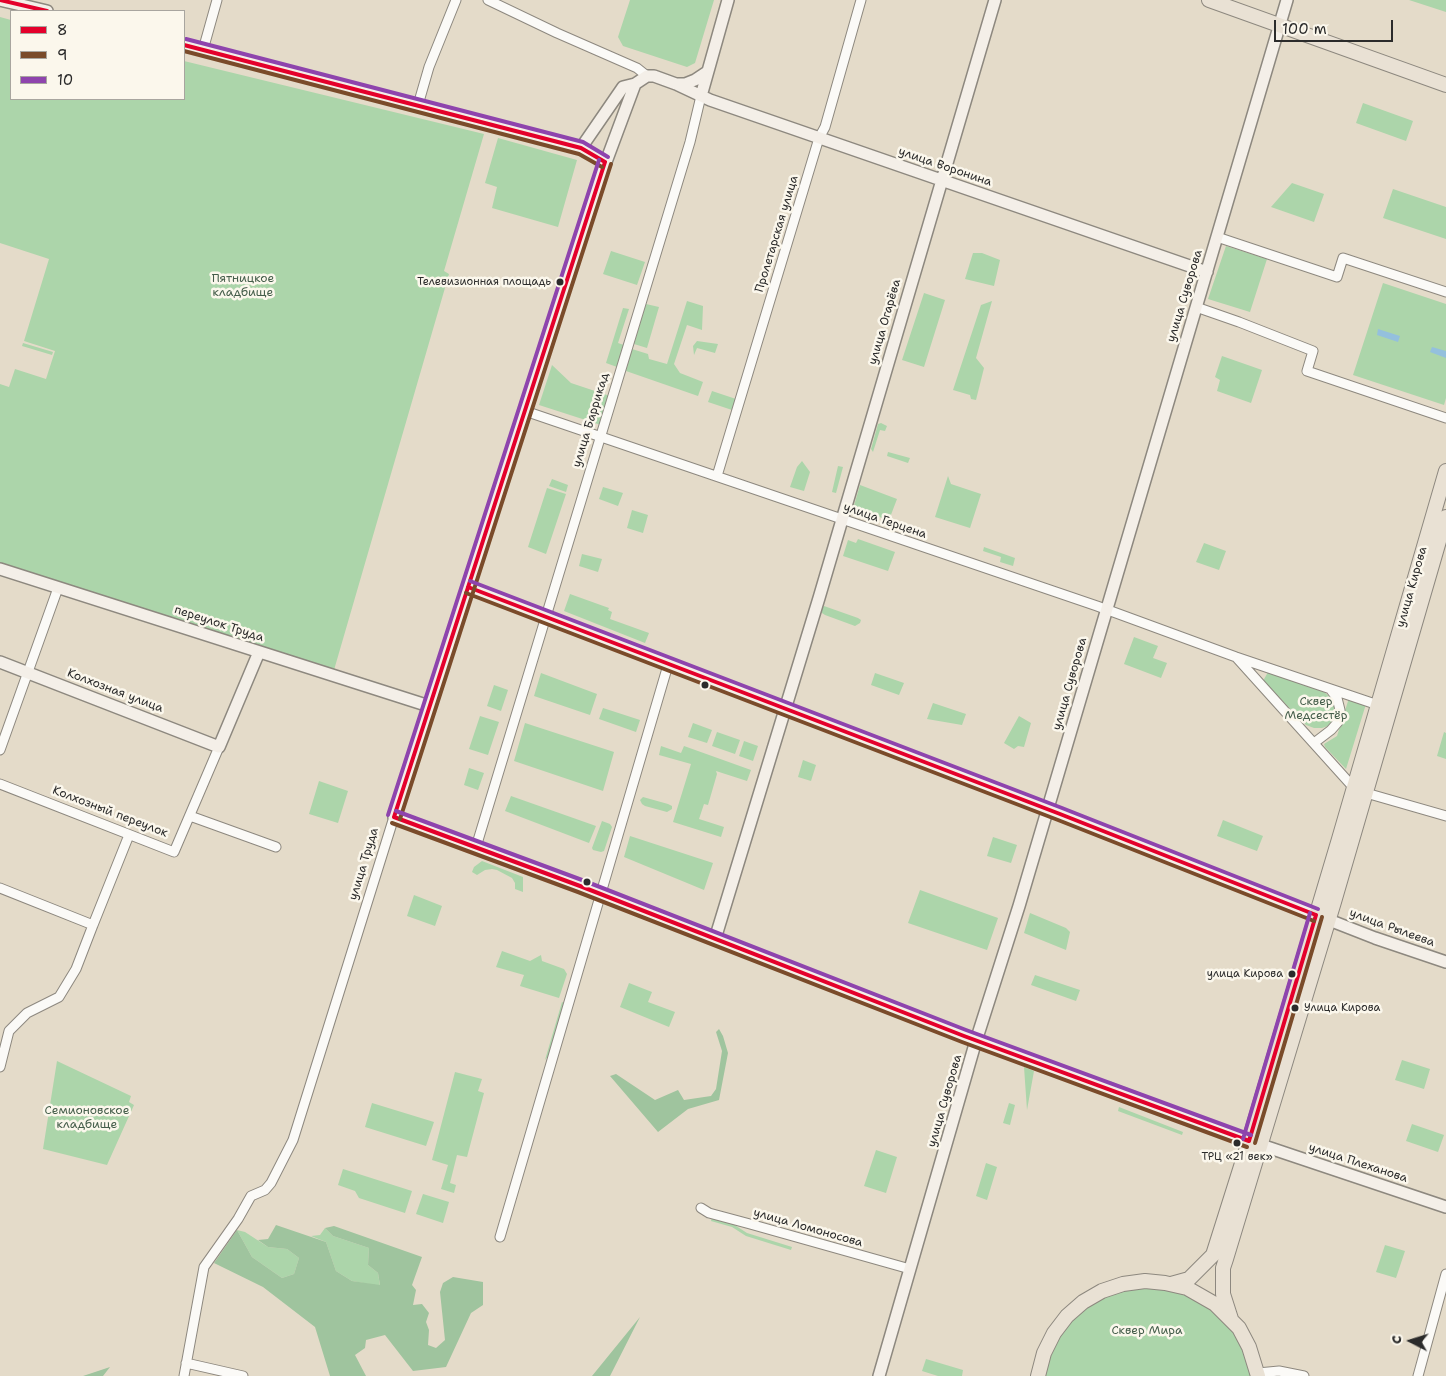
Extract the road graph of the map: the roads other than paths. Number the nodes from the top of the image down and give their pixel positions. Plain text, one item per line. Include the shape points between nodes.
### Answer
1 (0, 0) edge
2 (217, 0) edge
3 (456, 0) edge
4 (488, 0) edge
5 (728, 0) edge
6 (861, 0) edge
7 (995, 0) edge
8 (1209, 0) edge
9 (1287, 0) edge
10 (43, 10) edge
11 (1280, 25) junction
12 (185, 45) edge
13 (203, 50) junction
14 (707, 72) junction
15 (641, 80) junction
16 (676, 84) junction
17 (1446, 85) edge
18 (701, 96) junction
19 (418, 105) junction
20 (819, 138) junction
21 (580, 148) junction
22 (605, 162) junction
23 (941, 180) junction
24 (1217, 237) junction
25 (1207, 272) junction
26 (1446, 292) edge
27 (1196, 307) junction
28 (525, 411) junction
29 (1446, 418) edge
30 (600, 436) junction
31 (1446, 471) edge
32 (717, 476) junction
33 (1446, 517) edge
34 (842, 519) junction
35 (0, 570) edge
36 (468, 587) junction
37 (58, 588) junction
38 (1106, 610) junction
39 (546, 617) junction
40 (259, 652) junction
41 (1236, 657) junction
42 (0, 662) edge
43 (668, 665) junction
44 (28, 673) junction
45 (1330, 689) junction
46 (1378, 705) junction
47 (430, 706) junction
48 (784, 709) junction
49 (1314, 743) junction
50 (219, 747) junction
51 (0, 750) edge
52 (0, 784) edge
53 (1360, 790) junction
54 (1047, 809) junction
55 (190, 816) junction
56 (1446, 816) edge
57 (394, 817) junction
58 (129, 835) junction
59 (276, 847) dead end
60 (476, 847) junction
61 (0, 888) edge
62 (601, 895) junction
63 (1322, 917) junction
64 (93, 924) junction
65 (714, 939) junction
66 (1446, 962) edge
67 (977, 1040) junction
68 (0, 1067) edge
69 (1255, 1143) junction
70 (1446, 1206) edge
71 (701, 1208) dead end
72 (500, 1237) dead end
73 (910, 1269) junction
74 (1446, 1274) edge
75 (1171, 1284) junction
76 (1231, 1319) junction
77 (186, 1364) junction
78 (1258, 1375) edge
79 (184, 1376) edge
80 (244, 1376) edge
81 (879, 1376) edge
82 (1038, 1376) edge
83 (1304, 1376) edge
84 (1418, 1376) edge

1 - 10 street
2 - 13 street
3 - 19 street via 429,67
4 - 15 street via 637,68
5 - 14 street, улица Баррикад
6 - 20 street, Пролетарская улица via 825,127
7 - 23 street, улица Огарёва
8 - 11 main road
9 - 11 street, улица Суворова
11 - 17 main road
11 - 24 street, улица Суворова
12 - 13 street
13 - 19 street
14 - 16 street via 685,84
14 - 18 street, улица Баррикад
15 - 16 street via 654,76
15 - 21 street via 623,88
15 - 22 street
16 - 18 street, улица Воронина
18 - 20 street, улица Воронина
18 - 30 street, улица Баррикад via 690,142
19 - 21 street
20 - 23 street, улица Воронина
20 - 32 street, Пролетарская улица
21 - 22 street
22 - 28 street, улица Труда
23 - 25 street, улица Воронина
23 - 34 street, улица Огарёва
24 - 25 street, улица Суворова
24 - 26 street via 1337,277 1343,258
25 - 27 street, улица Суворова
27 - 29 street via 1313,352 1307,371
27 - 38 street, улица Суворова
28 - 30 street, улица Герцена
28 - 36 street, улица Труда
30 - 32 street, улица Герцена
30 - 39 street, улица Баррикад
31 - 46 main road, улица Кирова
32 - 34 street, улица Герцена
33 - 53 main road, улица Кирова
34 - 38 street, улица Герцена
34 - 48 street, улица Огарёва
35 - 37 street, переулок Труда
36 - 39 street, улица Рылеева
36 - 47 street, улица Труда
37 - 40 street, переулок Труда
37 - 44 street
38 - 41 street, улица Герцена
38 - 54 street, улица Суворова
39 - 43 street, улица Рылеева
39 - 60 street, улица Баррикад
40 - 47 street, переулок Труда
40 - 50 street, Колхозный переулок
41 - 45 street, улица Герцена
41 - 49 street, улица Герцена
42 - 44 street, Колхозная улица
43 - 48 street, улица Рылеева
43 - 62 street
44 - 50 street, Колхозная улица
44 - 51 street
45 - 46 street, улица Герцена
45 - 49 street via 1338,698 1338,722
46 - 53 main road, улица Кирова
47 - 57 street, улица Труда
48 - 54 street, улица Рылеева
48 - 65 street, улица Огарёва
49 - 53 street, улица Герцена
50 - 55 street, Колхозный переулок
52 - 58 street, Колхозный переулок
53 - 56 street
53 - 63 main road, улица Кирова
54 - 63 street, улица Рылеева
54 - 67 street, улица Суворова
55 - 58 street, Колхозный переулок via 174,852
55 - 59 street
57 - 60 street, улица Плеханова
57 - 77 street, улица Труда via 293,1140 271,1183 265,1190 251,1196 204,1267
58 - 64 street
60 - 62 street, улица Плеханова
61 - 64 street
62 - 65 street, улица Плеханова
62 - 72 street
63 - 66 street, улица Рылеева
63 - 69 main road, улица Кирова
64 - 68 street via 76,969 59,997 27,1013 9,1031
65 - 67 street, улица Плеханова
67 - 69 street, улица Плеханова
67 - 73 street, улица Суворова
69 - 70 street, улица Плеханова
69 - 75 main road, улица Кирова via 1213,1255 1189,1278
69 - 76 main road, улица Кирова via 1223,1268 1223,1294
71 - 73 street, улица Ломоносова
73 - 81 street, улица Суворова
74 - 84 street
75 - 76 main road via 1207,1298
75 - 82 main road via 1144,1281 1123,1284 1083,1302 1054,1333
76 - 78 main road via 1249,1347
77 - 79 street
77 - 80 street
78 - 83 street via 1279,1371

